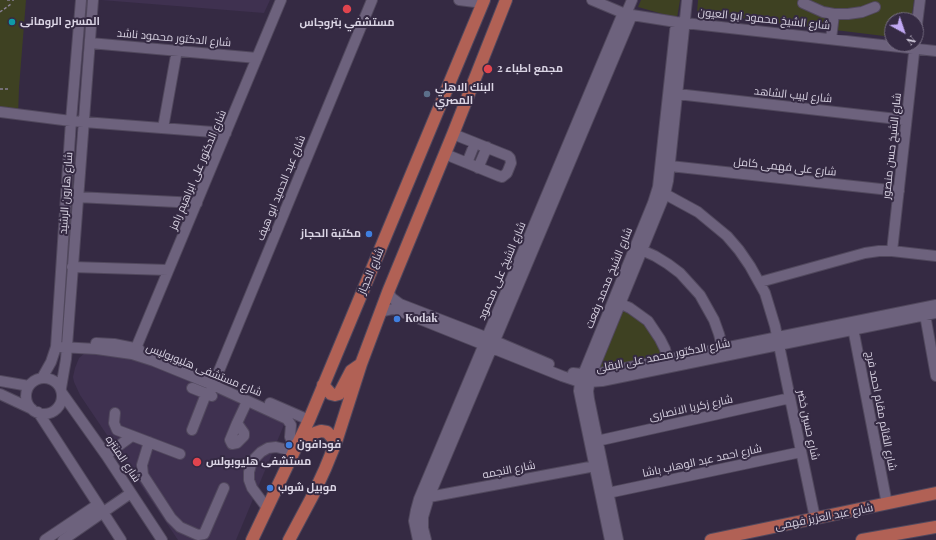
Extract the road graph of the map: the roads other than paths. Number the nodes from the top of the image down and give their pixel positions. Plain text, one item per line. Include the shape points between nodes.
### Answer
1 (81, 0) edge
2 (93, 0) edge
3 (281, 0) edge
4 (372, 0) edge
5 (464, 0) edge
6 (506, 0) edge
7 (592, 0) edge
8 (632, 0) edge
9 (687, 0) edge
10 (920, 0) edge
11 (483, 1) edge
12 (803, 3) dead end
13 (875, 7) dead end
14 (918, 12) edge
15 (627, 14) junction
16 (834, 14) junction
17 (680, 22) junction
18 (831, 39) junction
19 (90, 43) junction
20 (884, 43) edge
21 (924, 48) edge
22 (177, 50) junction
23 (936, 51) edge
24 (913, 52) edge
25 (257, 58) junction
26 (677, 94) junction
27 (0, 112) edge
28 (71, 120) junction
29 (906, 120) junction
30 (83, 121) junction
31 (163, 128) junction
32 (226, 133) junction
33 (453, 134) junction
34 (475, 143) junction
35 (487, 147) junction
36 (445, 154) junction
37 (467, 163) junction
38 (670, 166) junction
39 (478, 168) junction
40 (899, 191) junction
41 (665, 194) junction
42 (77, 197) junction
43 (197, 203) junction
44 (638, 249) junction
45 (892, 251) junction
46 (936, 256) edge
47 (72, 267) junction
48 (168, 270) junction
49 (760, 282) junction
50 (388, 292) junction
51 (617, 302) junction
52 (936, 305) edge
53 (924, 311) junction
54 (380, 312) junction
55 (936, 313) edge
56 (852, 326) junction
57 (778, 341) junction
58 (490, 343) junction
59 (62, 344) junction
60 (136, 348) junction
61 (724, 352) junction
62 (669, 363) junction
63 (361, 364) junction
64 (936, 372) edge
65 (42, 378) junction
66 (586, 379) junction
67 (0, 381) edge
68 (215, 382) junction
69 (323, 385) junction
70 (29, 386) junction
71 (192, 388) dead end
72 (62, 391) junction
73 (0, 394) edge
74 (210, 396) junction
75 (790, 398) junction
76 (247, 401) junction
77 (36, 411) junction
78 (115, 413) dead end
79 (309, 420) junction
80 (237, 423) dead end
81 (192, 430) dead end
82 (132, 436) junction
83 (597, 441) junction
84 (149, 442) junction
85 (336, 442) junction
86 (295, 448) junction
87 (800, 452) junction
88 (180, 454) dead end
89 (106, 455) junction
90 (595, 466) junction
91 (224, 488) dead end
92 (608, 493) junction
93 (936, 493) edge
94 (131, 494) junction
95 (428, 497) junction
96 (887, 504) junction
97 (267, 508) junction
98 (100, 509) junction
99 (815, 518) junction
100 (936, 526) edge
101 (193, 534) junction
102 (897, 537) edge
103 (45, 540) edge
104 (63, 540) edge
105 (121, 540) edge
106 (162, 540) edge
107 (185, 540) edge
108 (252, 540) edge
109 (289, 540) edge
110 (418, 540) edge
111 (426, 540) edge
112 (610, 540) edge
113 (618, 540) edge
114 (711, 540) edge
115 (862, 540) edge

1 - 28 street, شارع هارون الرشيد
2 - 19 street, شارع هارون الرشيد
3 - 25 street, شارع الدكتور على ابراهيم رامز
4 - 68 street, شارع عبد الحميد ابو هيف
5 - 11 street
6 - 33 main road
7 - 15 street, شارع الشيخ محمود ابو العيون
8 - 15 street, شارع الشيخ على محمود
9 - 17 street
10 - 14 street
11 - 69 main road, شارع الحجاز
12 - 16 street
13 - 16 street via 862,12
15 - 17 street, شارع الشيخ محمود ابو العيون
15 - 58 street, شارع الشيخ على محمود
16 - 18 street
17 - 18 street, شارع الشيخ محمود ابو العيون
17 - 26 street, شارع الشيخ محمد رفعت
17 - 44 street, شارع الشيخ محمد رفعت via 660,178
18 - 20 street, شارع الشيخ محمود ابو العيون
19 - 22 street, شارع الدكتور محمود ناشد
19 - 30 street, شارع هارون الرشيد
21 - 23 street, شارع الشيخ محمود ابو العيون
22 - 25 street, شارع الدكتور محمود ناشد
22 - 31 street
24 - 29 street, شارع الشيخ حسن منصور
25 - 32 street, شارع الدكتور على ابراهيم رامز
26 - 29 street, شارع لبيب الشاهد
26 - 38 street, شارع الشيخ محمد رفعت
27 - 28 street
28 - 30 street
28 - 59 street, شارع هارون الرشيد
29 - 40 street, شارع الشيخ حسن منصور
30 - 31 street
30 - 42 street, شارع هارون الرشيد
31 - 32 street
32 - 43 street, شارع الدكتور على ابراهيم رامز
33 - 34 street
33 - 36 main road
34 - 35 street
34 - 37 street
35 - 39 street
35 - 39 street via 510,158 507,174 502,177
36 - 37 street
36 - 50 main road
37 - 39 street
38 - 40 street, شارع على فهمى كامل
38 - 41 street, شارع الشيخ محمد رفعت
40 - 45 street, شارع الشيخ حسن منصور
41 - 44 street, شارع الشيخ محمد رفعت
41 - 49 street, شارع حسين خضر via 713,223 739,250
42 - 43 street
42 - 47 street, شارع هارون الرشيد
43 - 48 street, شارع الدكتور على ابراهيم رامز
44 - 51 street, شارع الشيخ محمد رفعت
44 - 61 street via 656,256 680,273 700,294 714,320
45 - 46 street
45 - 49 street via 865,253
47 - 48 street
47 - 59 street, شارع هارون الرشيد
48 - 60 street, شارع الدكتور على ابراهيم رامز
49 - 57 street, شارع حسين خضر via 769,304
50 - 54 main road
50 - 58 street, شارع الدكتور محمد على البقلى via 400,304
51 - 62 street via 640,314 651,326 660,339
51 - 66 street, شارع الشيخ محمد رفعت
52 - 53 street, شارع الدكتور محمد على البقلى
53 - 55 street, شارع الدكتور محمد على البقلى
53 - 56 street, شارع الدكتور محمد على البقلى
53 - 64 street
54 - 58 street, شارع الدكتور محمد على البقلى via 398,310
54 - 63 main road
56 - 57 street, شارع الدكتور محمد على البقلى
56 - 96 street, شارع القائم مقام احمد فرج
57 - 61 street, شارع الدكتور محمد على البقلى
57 - 75 street, شارع حسين خضر
58 - 66 street, شارع الدكتور محمد على البقلى
58 - 95 street, شارع الشيخ على محمود
58 - 110 street, شارع الشيخ على محمود via 416,510 414,521
59 - 60 street, شارع مستشفى هليوبوليس via 114,344
59 - 65 street, شارع هارون الرشيد
59 - 68 street, شارع مستشفى هليوبوليس via 132,354
59 - 72 street, شارع هارون الرشيد
60 - 68 street, شارع مستشفى هليوبوليس
61 - 62 street, شارع الدكتور محمد على البقلى
62 - 66 street, شارع الدكتور محمد على البقلى
63 - 69 main road via 348,376 339,394 331,394
63 - 85 main road
65 - 70 street
65 - 72 street via 53,380
66 - 83 street, شارع الشيخ محمد رفعت
66 - 90 street, شارع الشيخ محمد رفعت via 579,392
67 - 70 street
68 - 74 street, شارع عبد الحميد ابو هيف
68 - 76 street, شارع مستشفى هليوبوليس
68 - 79 street, شارع مستشفى هليوبوليس
69 - 79 main road, شارع الحجاز
70 - 77 street via 28,403
71 - 74 street
72 - 77 street via 62,401 57,408 50,412
72 - 89 street, شارع المنتزه
73 - 77 street
74 - 81 street, شارع عبد الحميد ابو هيف
75 - 83 street, شارع زكريا الانصارى
75 - 87 street, شارع حسين خضر
76 - 80 street
76 - 86 street, شارع مستشفى هليوبوليس via 287,419
77 - 98 street
78 - 82 street via 114,423 117,430
79 - 86 main road, شارع الحجاز
82 - 84 street
82 - 89 street
83 - 92 street, شارع الشيخ محمد رفعت
84 - 88 street
84 - 101 street via 142,465 143,475 173,521
85 - 86 main road via 327,432 321,431
85 - 109 main road via 313,495
86 - 97 main road, شارع الحجاز
86 - 97 street via 268,448 261,452 251,465 249,480
87 - 92 street, شارع احمد عبد الوهاب باشا
87 - 99 street, شارع حسين خضر
89 - 94 street, شارع المنتزه
90 - 95 street, شارع النجمه
90 - 112 street, شارع الشيخ محمد رفعت
91 - 101 street via 206,531 201,535
92 - 113 street, شارع الشيخ محمد رفعت
93 - 96 main road, شارع عبد العزيز فهمى
94 - 98 street
94 - 106 street, شارع المنتزه
95 - 111 street, شارع الشيخ على محمود via 423,517
96 - 99 main road, شارع عبد العزيز فهمى
97 - 108 main road, شارع الحجاز
98 - 103 street
98 - 104 street
98 - 105 street
99 - 114 main road, شارع عبد العزيز فهمى
100 - 102 main road
101 - 107 street
102 - 115 main road

